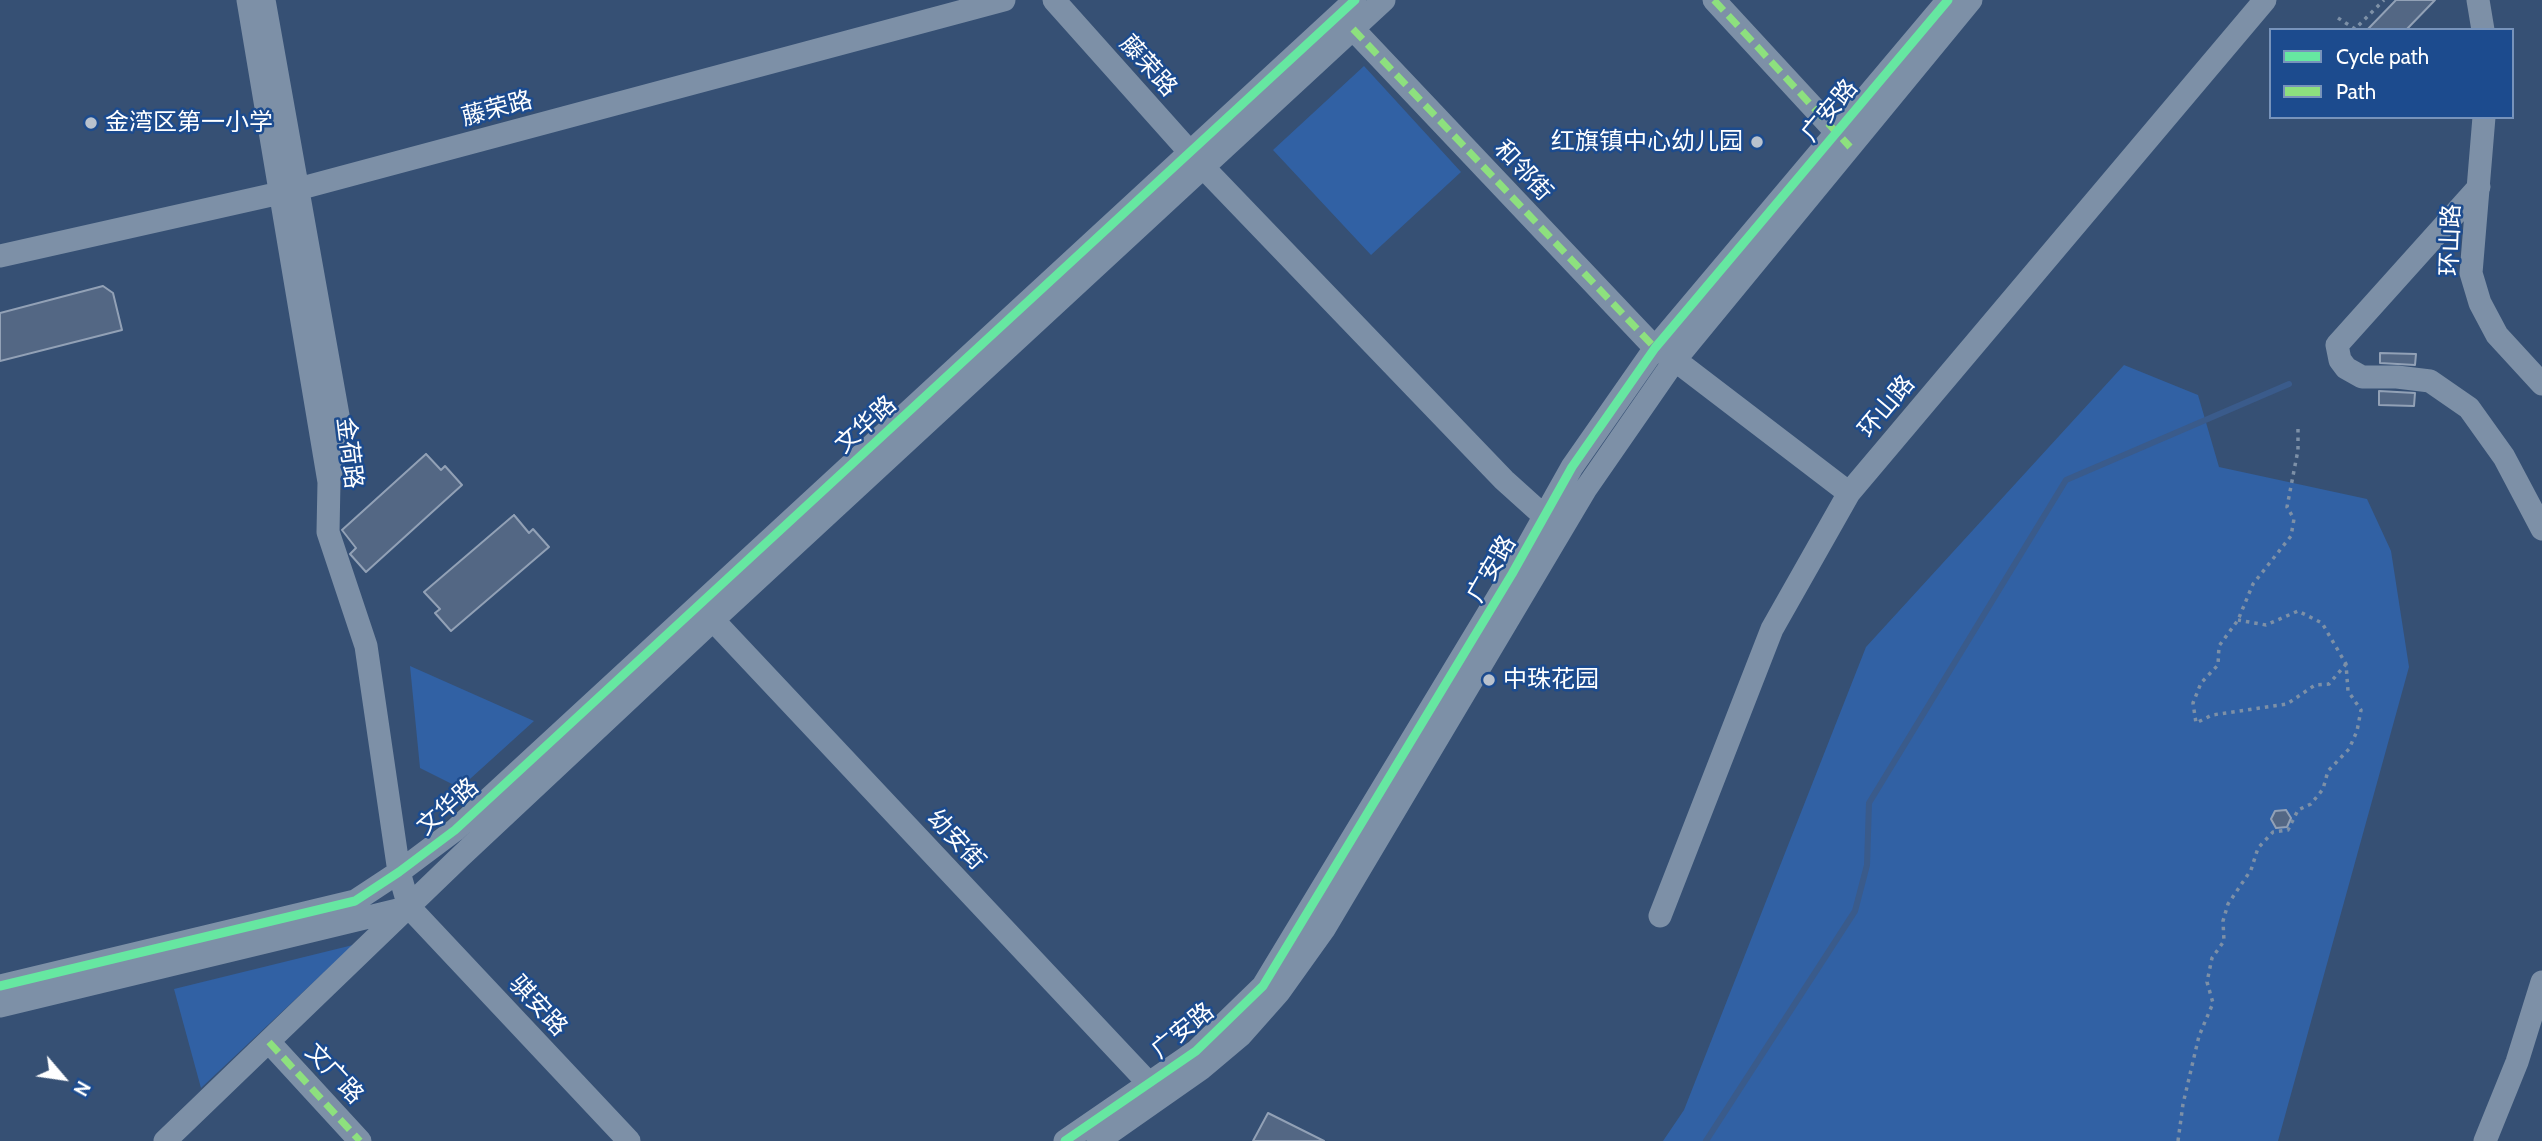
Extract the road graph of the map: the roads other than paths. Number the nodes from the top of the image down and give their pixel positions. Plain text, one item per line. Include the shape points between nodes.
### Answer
1 (248, 0) edge
2 (264, 0) edge
3 (1004, 0) edge
4 (1054, 0) edge
5 (1354, 0) edge
6 (1384, 0) edge
7 (1714, 0) edge
8 (1948, 0) edge
9 (1971, 0) edge
10 (2265, 0) edge
11 (2478, 0) edge
12 (2483, 28) edge
13 (1353, 29) junction
14 (2484, 119) edge
15 (1843, 140) junction
16 (1198, 160) junction
17 (2479, 187) junction
18 (289, 191) junction
19 (0, 256) edge
20 (1655, 348) junction
21 (1675, 360) junction
22 (2542, 384) edge
23 (1849, 493) junction
24 (1552, 523) junction
25 (2542, 528) edge
26 (716, 588) junction
27 (713, 620) junction
28 (399, 872) junction
29 (409, 907) junction
30 (1660, 916) dead end
31 (2542, 982) edge
32 (0, 986) edge
33 (0, 1006) edge
34 (269, 1042) junction
35 (1155, 1090) junction
36 (165, 1141) edge
37 (360, 1141) edge
38 (629, 1141) edge
39 (1065, 1141) edge
40 (1098, 1141) edge
41 (2484, 1141) edge

1 - 18 street, 金荷路
2 - 18 street
3 - 18 street, 藤荣路
4 - 16 street, 藤荣路
5 - 16 street, 文华路
6 - 13 street, 文华路
7 - 15 street
8 - 15 street, 广安路
9 - 15 street, 广安路
10 - 23 street, 环山路
11 - 12 street
13 - 16 street, 文华路
13 - 20 street, 和邻街
14 - 17 street, 环山路
15 - 20 street, 广安路
15 - 21 street, 广安路
16 - 24 street, 藤荣路 via 1504,480
16 - 26 street, 文华路
16 - 27 street, 文华路
17 - 22 street, 环山路 via 2471,273 2480,303 2497,335
17 - 25 street via 2337,345 2346,368 2362,377 2430,382 2469,408 2504,457
18 - 19 street, 藤荣路
18 - 28 street, 金荷路 via 328,482 328,533 366,646
20 - 21 street, 和邻街
20 - 24 street, 广安路 via 1572,467
21 - 23 street, 和邻街
21 - 24 street, 广安路
23 - 30 street, 环山路 via 1772,629
24 - 35 street, 广安路 via 1324,929 1279,992 1240,1036
26 - 27 street
26 - 28 street, 文华路 via 454,830
27 - 29 street, 文华路
27 - 35 street, 幼安街
28 - 29 street, 金荷路
28 - 32 street, 文华路 via 355,901
29 - 33 street, 文华路
29 - 34 street
29 - 38 street, 骐安路
31 - 41 street via 2517,1062
34 - 36 street
34 - 37 street, 文广路
35 - 39 street, 广安路
35 - 40 street, 广安路

